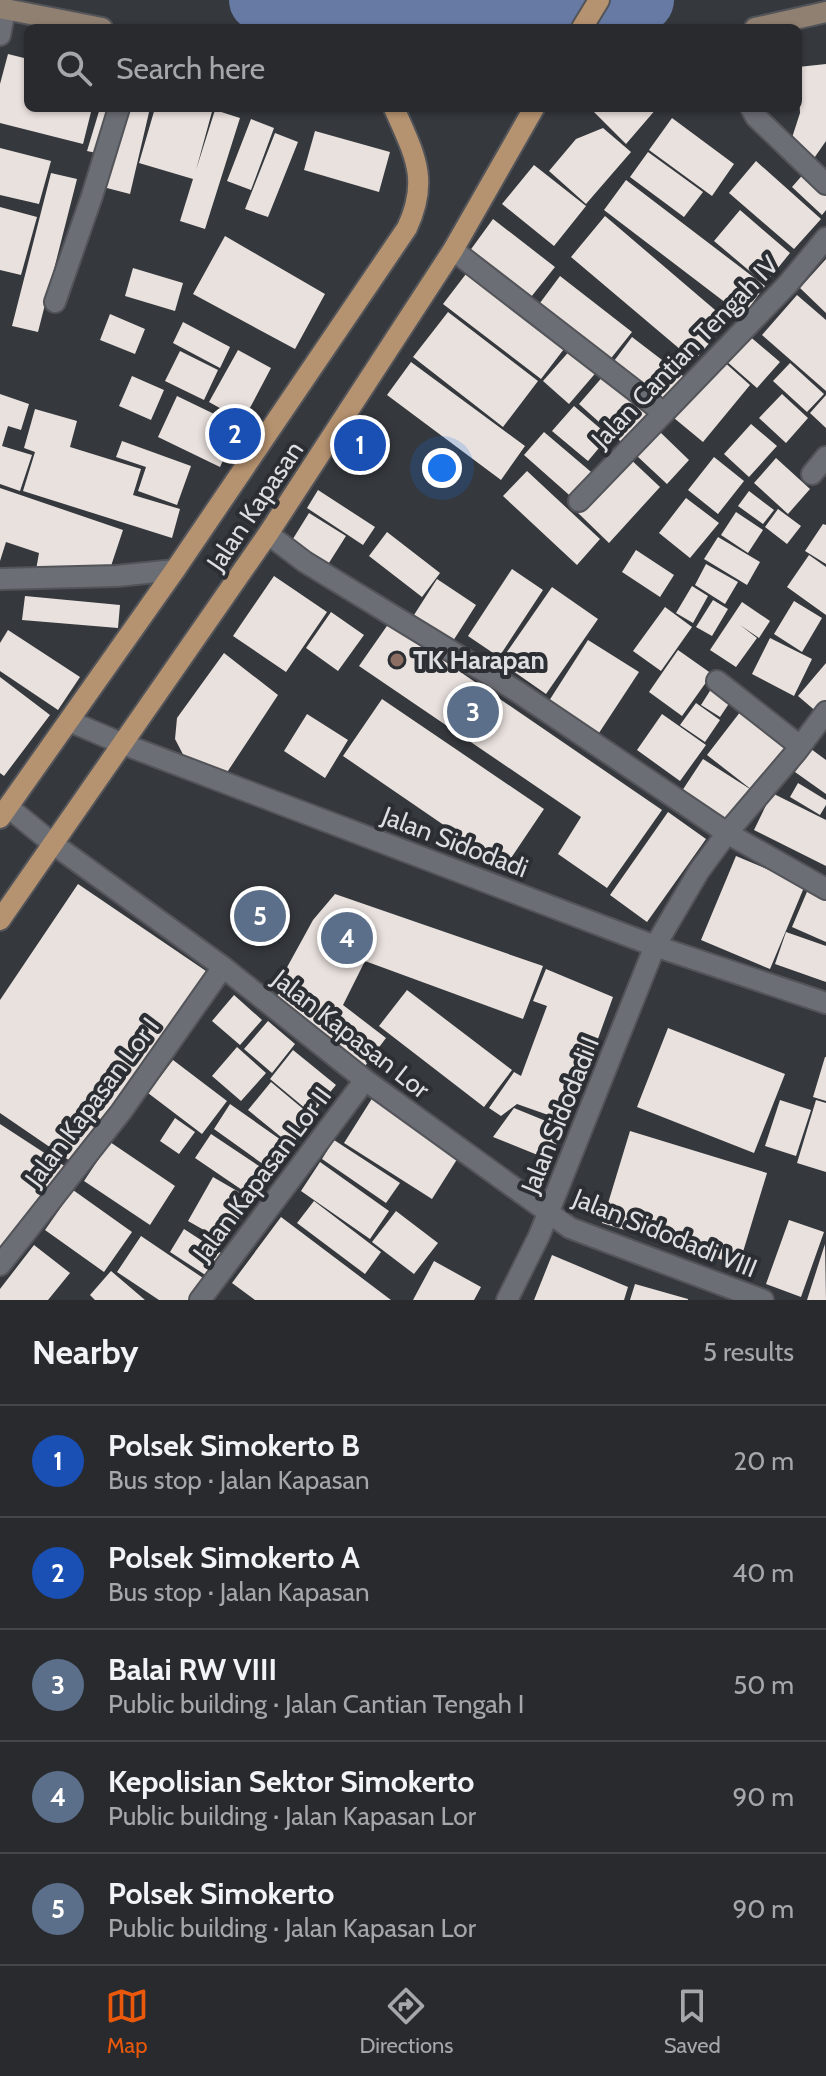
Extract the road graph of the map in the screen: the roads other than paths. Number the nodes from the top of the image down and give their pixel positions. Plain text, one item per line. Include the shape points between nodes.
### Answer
1 (599, 0) edge
2 (2, 9) edge
3 (826, 12) edge
4 (81, 24) edge
5 (584, 24) edge
6 (773, 24) edge
7 (0, 35) edge
8 (118, 112) edge
9 (396, 112) edge
10 (532, 112) edge
11 (753, 112) edge
12 (826, 184) edge
13 (826, 238) edge
14 (453, 250) junction
15 (55, 302) dead end
16 (664, 413) junction
17 (826, 457) edge
18 (812, 474) dead end
19 (579, 501) dead end
20 (268, 534) junction
21 (175, 570) junction
22 (0, 579) edge
23 (717, 681) dead end
24 (826, 712) edge
25 (69, 721) junction
26 (123, 744) junction
27 (800, 746) junction
28 (4, 813) edge
29 (727, 833) junction
30 (52, 843) junction
31 (826, 889) edge
32 (0, 920) edge
33 (655, 946) junction
34 (223, 967) junction
35 (826, 1003) edge
36 (365, 1080) junction
37 (549, 1213) junction
38 (0, 1265) edge
39 (200, 1300) edge
40 (507, 1300) edge
41 (763, 1300) edge

1 - 5 main road
2 - 4 main road
2 - 7 street
3 - 6 main road
8 - 15 street
9 - 21 main road, Jalan Kapasan via 418,170 416,209 407,228
10 - 14 main road, Jalan Kapasan
11 - 12 street
13 - 16 street, Jalan Cantian Tengah IV
14 - 16 street
14 - 20 main road, Jalan Kapasan
16 - 19 street, Jalan Cantian Tengah IV
17 - 18 street
20 - 26 main road, Jalan Kapasan
20 - 29 street via 518,692
21 - 22 street
21 - 25 main road, Jalan Kapasan
23 - 27 street
24 - 27 street, Jalan Sidodadi I
25 - 26 street, Jalan Sidodadi
25 - 28 main road, Jalan Kapasan
26 - 30 main road, Jalan Kapasan
26 - 33 street, Jalan Sidodadi
27 - 29 street, Jalan Sidodadi I
28 - 30 street, Jalan Kapasan Lor
29 - 31 street
29 - 33 street, Jalan Sidodadi I
30 - 32 main road, Jalan Kapasan
30 - 34 street, Jalan Kapasan Lor
33 - 35 street, Jalan Sidodadi
33 - 37 street, Jalan Sidodadi I
34 - 36 street, Jalan Kapasan Lor
34 - 38 street, Jalan Kapasan Lor I via 121,1112
36 - 37 street, Jalan Kapasan Lor
36 - 39 street, Jalan Kapasan Lor II
37 - 40 street, Jalan Sidodadi I
37 - 41 street, Jalan Sidodadi VIII via 570,1228

